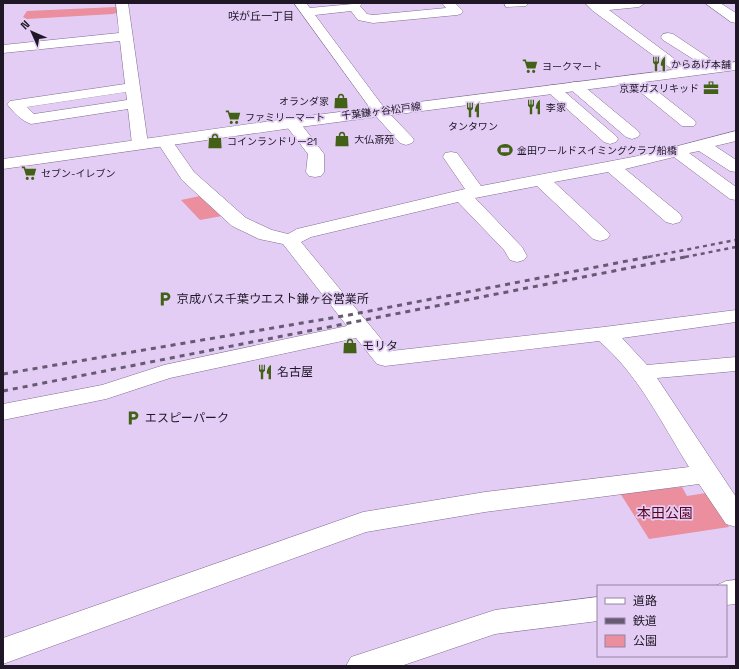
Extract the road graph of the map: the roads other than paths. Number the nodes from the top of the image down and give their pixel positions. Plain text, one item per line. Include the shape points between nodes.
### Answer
1 (122, 3) edge
2 (448, 3) edge
3 (522, 3) edge
4 (640, 3) edge
5 (510, 4) dead end
6 (713, 4) edge
7 (736, 4) edge
8 (355, 5) edge
9 (594, 5) edge
10 (304, 8) edge
11 (736, 19) edge
12 (127, 36) junction
13 (668, 37) dead end
14 (3, 50) edge
15 (736, 66) edge
16 (717, 68) junction
17 (685, 72) junction
18 (633, 79) junction
19 (575, 86) junction
20 (133, 87) junction
21 (553, 89) junction
22 (135, 103) junction
23 (380, 112) junction
24 (292, 123) junction
25 (688, 123) dead end
26 (632, 134) dead end
27 (736, 136) edge
28 (610, 139) dead end
29 (406, 140) dead end
30 (140, 144) junction
31 (168, 145) dead end
32 (703, 146) junction
33 (676, 152) junction
34 (451, 157) dead end
35 (3, 164) edge
36 (611, 166) junction
37 (736, 167) edge
38 (315, 172) dead end
39 (540, 179) junction
40 (469, 193) junction
41 (736, 195) edge
42 (673, 218) dead end
43 (600, 235) dead end
44 (290, 240) junction
45 (517, 256) dead end
46 (736, 316) edge
47 (362, 330) junction
48 (604, 334) junction
49 (736, 364) edge
50 (642, 374) junction
51 (3, 412) edge
52 (706, 474) junction
53 (736, 517) edge
54 (597, 609) edge
55 (3, 651) edge
56 (362, 666) edge

1 - 12 street
2 - 8 street via 457,11 373,19 363,17
3 - 5 street
4 - 9 street
6 - 7 street
6 - 11 street
8 - 10 street
9 - 17 street
10 - 23 street
12 - 14 street
12 - 20 street
13 - 16 street
15 - 16 street, 千葉鎌ヶ谷松戸線
16 - 17 street, 千葉鎌ヶ谷松戸線
17 - 18 street, 千葉鎌ヶ谷松戸線
18 - 19 street, 千葉鎌ヶ谷松戸線
18 - 25 street
19 - 21 street, 千葉鎌ヶ谷松戸線
19 - 26 street
20 - 22 street
20 - 22 street via 15,104 31,119
21 - 23 street, 千葉鎌ヶ谷松戸線
21 - 28 street
22 - 30 street
23 - 24 street, 千葉鎌ヶ谷松戸線
23 - 29 street
24 - 30 street, 千葉鎌ヶ谷松戸線
24 - 38 street via 316,154
27 - 32 street
30 - 35 street, 千葉鎌ヶ谷松戸線
31 - 44 street via 188,176 239,222 266,235
32 - 33 street
32 - 37 street
33 - 36 street
33 - 41 street
34 - 40 street
36 - 39 street
36 - 42 street
39 - 40 street
39 - 43 street
40 - 44 street via 304,233
40 - 45 street
44 - 47 street
46 - 48 street
47 - 48 street via 386,358
47 - 51 street via 164,372 106,392
48 - 50 street via 618,344
49 - 50 street via 651,371
50 - 52 street
52 - 53 street
52 - 55 street via 485,502 363,522
54 - 56 street via 495,622

